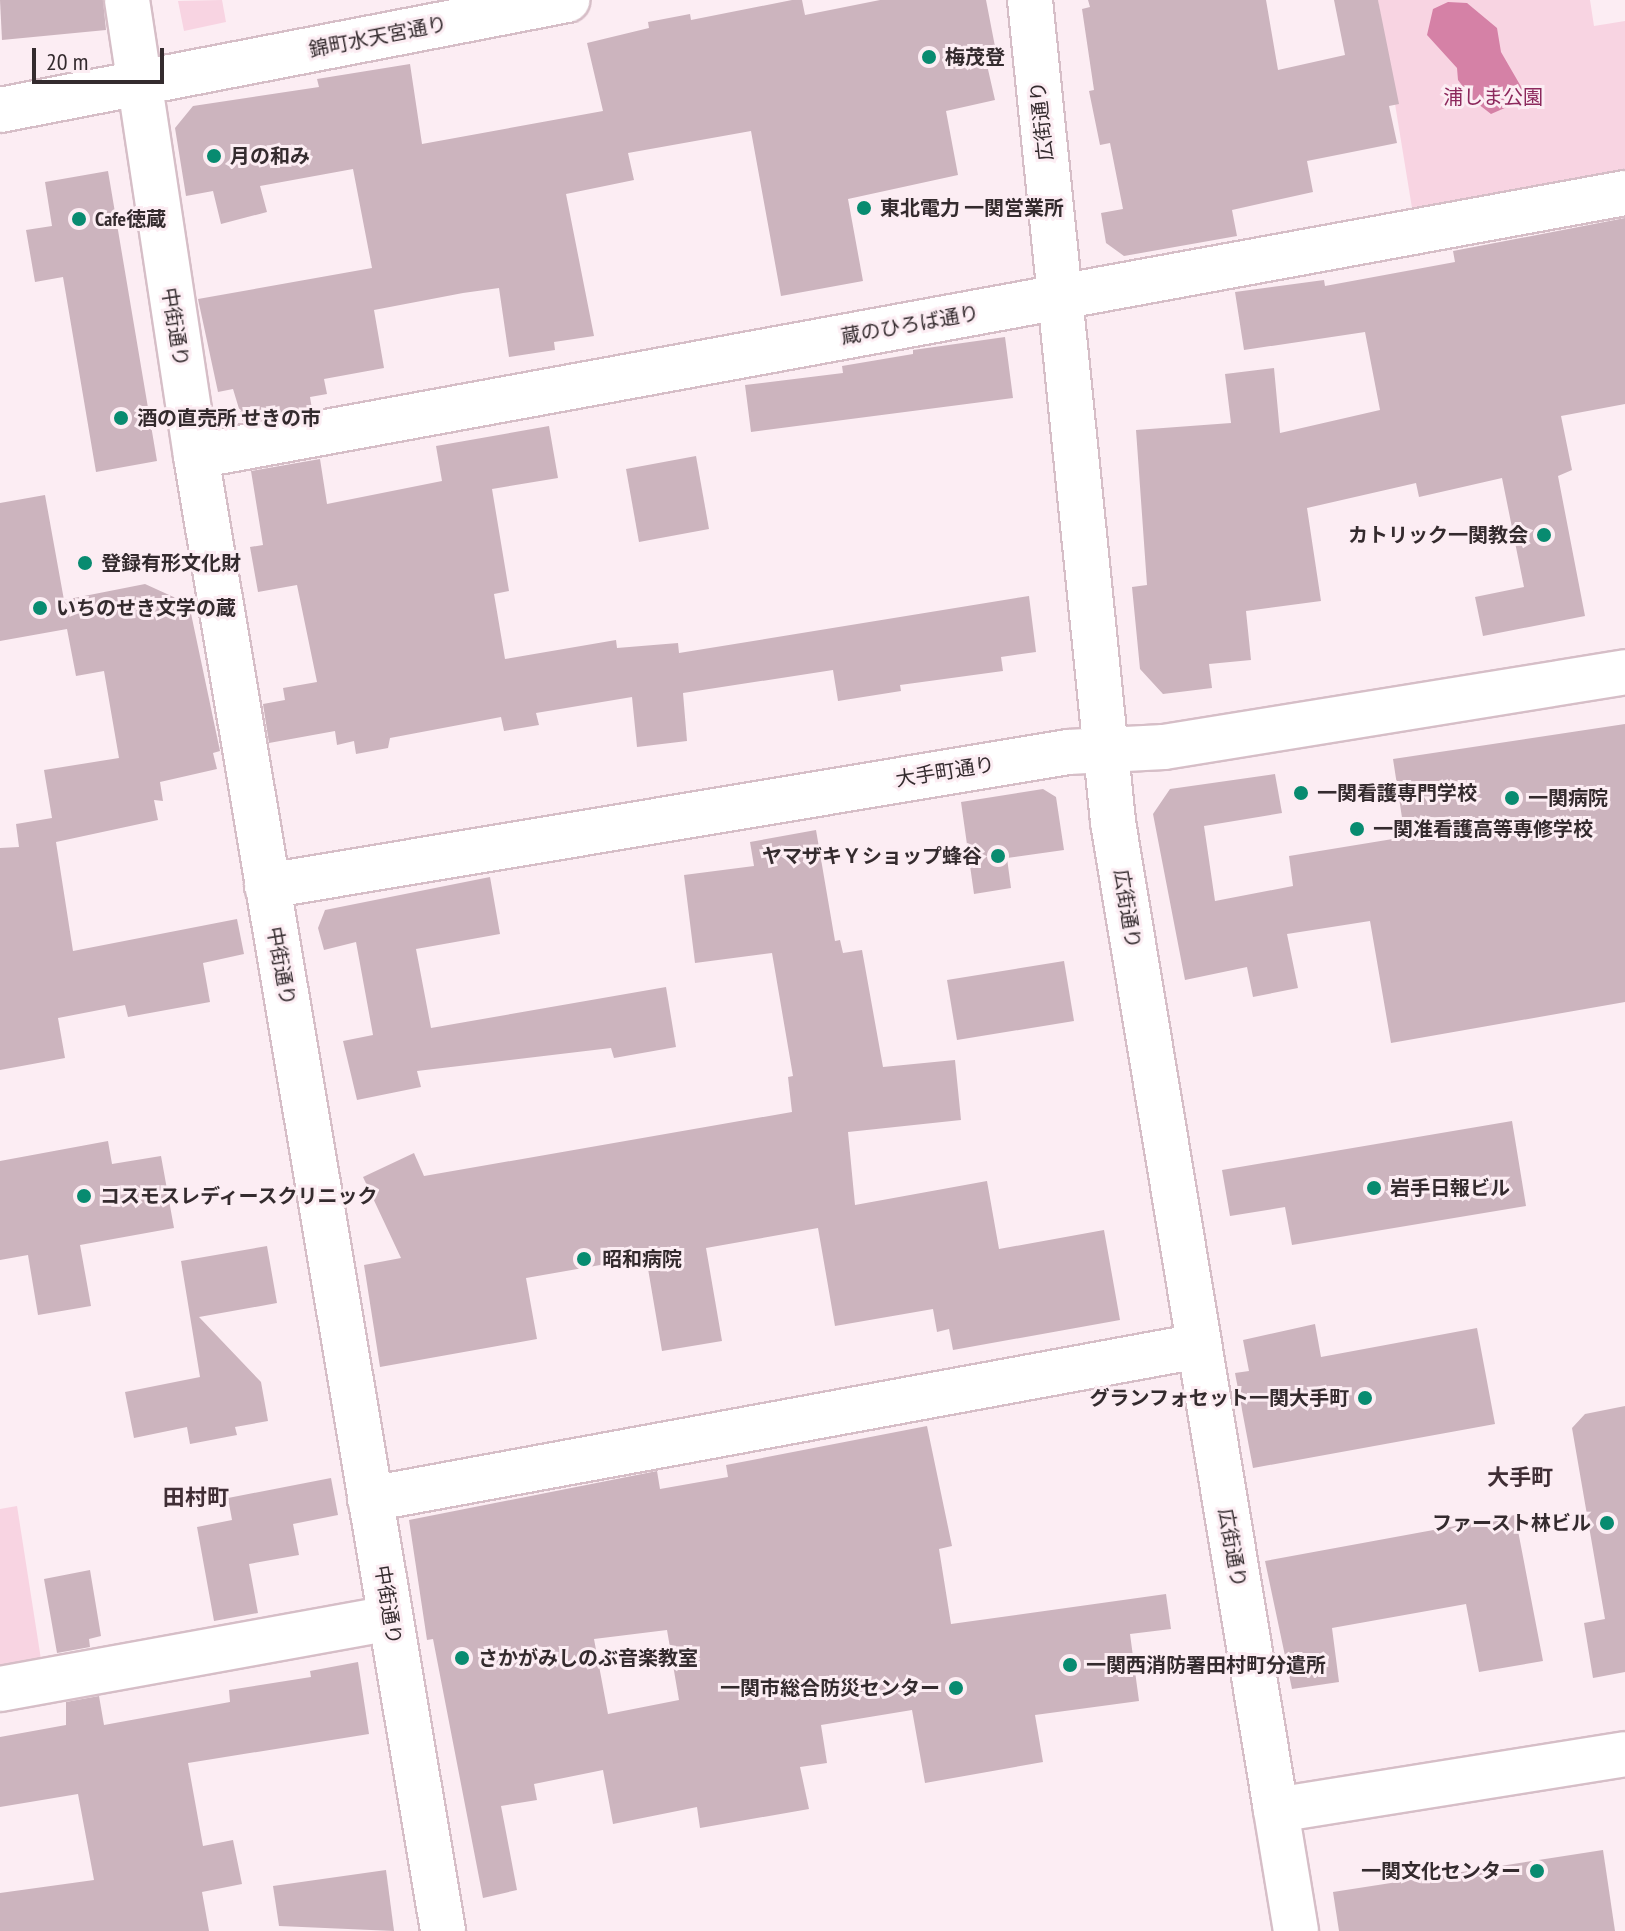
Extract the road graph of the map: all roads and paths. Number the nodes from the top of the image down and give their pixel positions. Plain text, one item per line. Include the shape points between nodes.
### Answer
1 (127, 0) edge
2 (567, 0) edge
3 (1030, 0) edge
4 (136, 84) junction
5 (0, 110) edge
6 (1625, 193) edge
7 (1060, 296) junction
8 (196, 456) junction
9 (1625, 672) edge
10 (1105, 752) junction
11 (267, 886) junction
12 (1198, 1346) junction
13 (370, 1499) junction
14 (390, 1618) junction
15 (0, 1689) edge
16 (1625, 1754) edge
17 (1276, 1810) junction
18 (443, 1931) edge
19 (1296, 1931) edge

1 - 4 street, 中街通り
2 - 4 street, 錦町水天宮通り
3 - 7 street, 広街通り
4 - 5 street, 錦町水天宮通り
4 - 8 street, 中街通り
6 - 7 street, 蔵のひろば通り
7 - 8 street, 蔵のひろば通り
7 - 10 street, 広街通り
8 - 11 street, 中街通り
9 - 10 street, 大手町通り via 1164,747
10 - 11 street, 大手町通り via 1068,752
10 - 12 street, 広街通り
11 - 13 street, 中街通り
12 - 13 street
12 - 17 street, 広街通り
13 - 14 street, 中街通り
14 - 15 street
14 - 18 street, 中街通り
16 - 17 street
17 - 19 street, 広街通り

